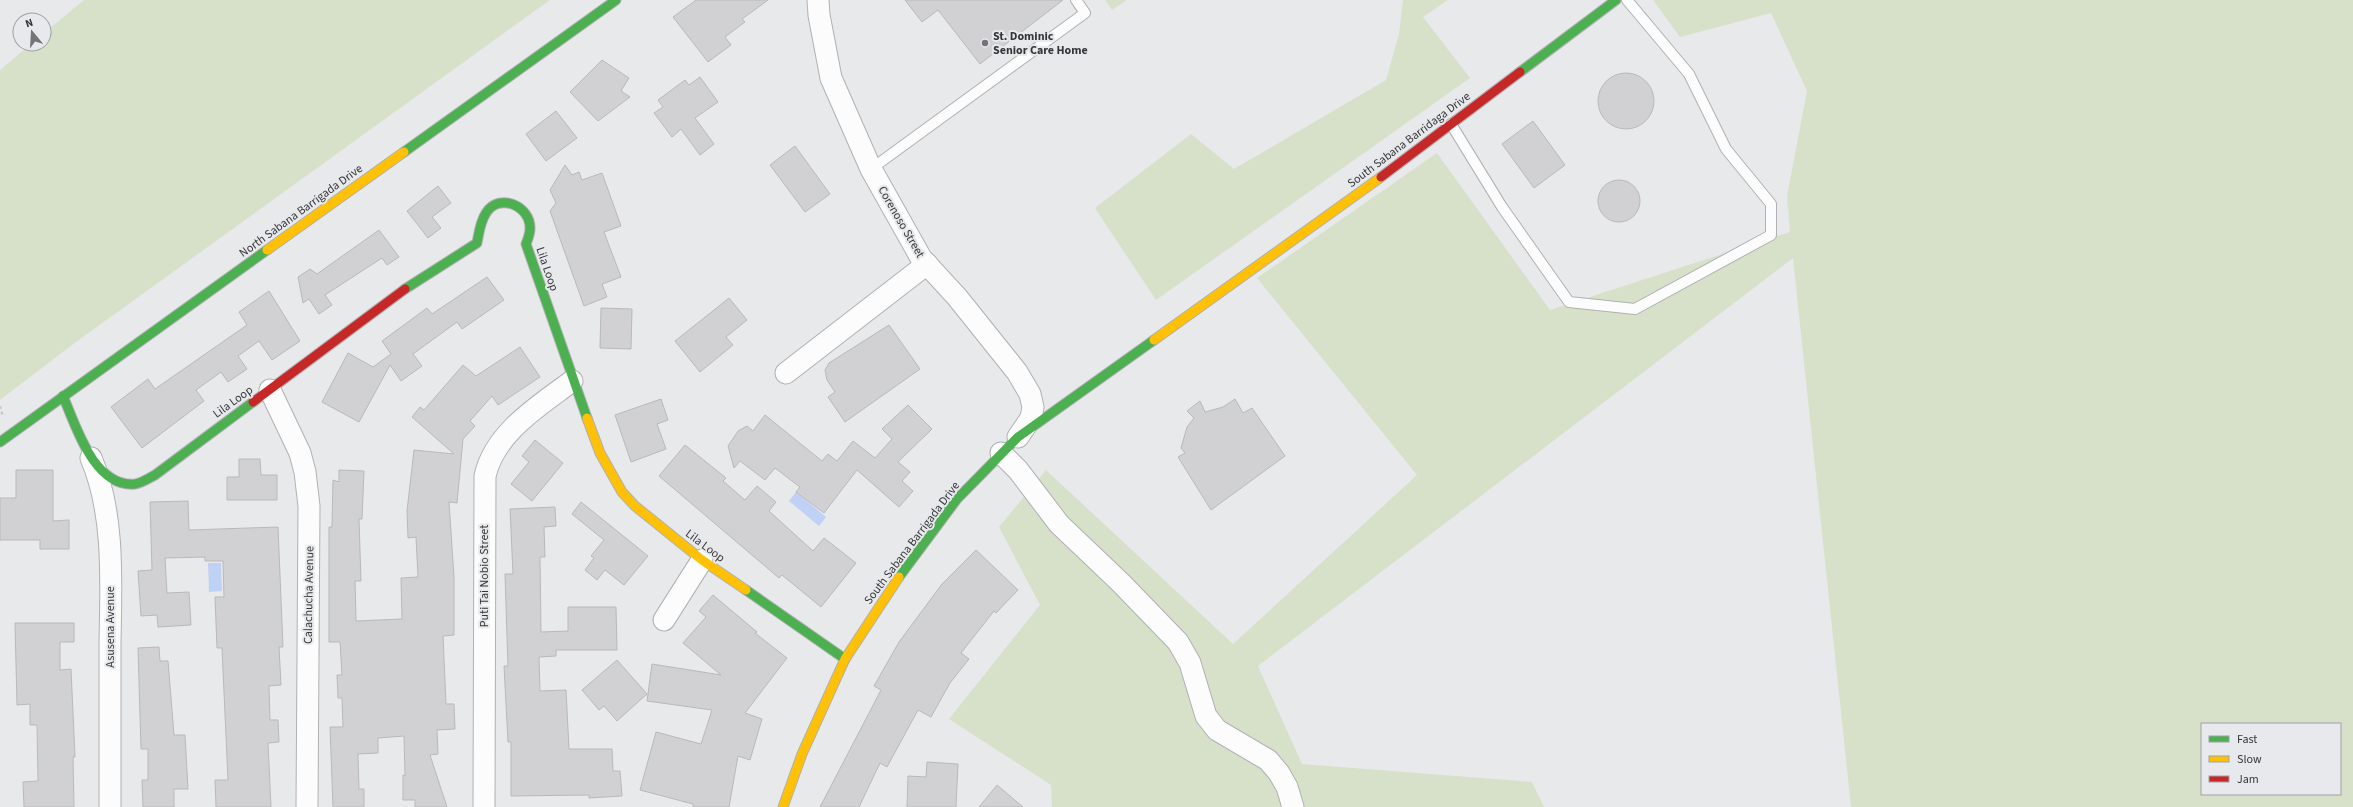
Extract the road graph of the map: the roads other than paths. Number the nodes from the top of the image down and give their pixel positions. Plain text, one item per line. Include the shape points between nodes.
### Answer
1 (616, 0) edge
2 (818, 0) edge
3 (1076, 0) edge
4 (1616, 0) edge
5 (1627, 0) edge
6 (1451, 124) junction
7 (871, 169) junction
8 (927, 264) junction
9 (1215, 297) joint
10 (786, 373) dead end
11 (572, 381) junction
12 (270, 390) junction
13 (63, 396) junction
14 (1018, 437) junction
15 (0, 442) edge
16 (87, 450) junction
17 (1001, 453) junction
18 (702, 560) junction
19 (664, 620) dead end
20 (845, 659) junction
21 (110, 807) edge
22 (307, 807) edge
23 (484, 807) edge
24 (783, 807) edge
25 (1293, 807) edge

1 - 13 main road, North Sabana Barrigada Drive
2 - 7 street, Corenoso Street via 832,78
3 - 7 lane via 1085,13
4 - 6 main road, South Sabana Barridaga Drive
5 - 6 lane via 1689,74 1726,149 1771,204 1770,236 1635,309 1569,302 1502,207
6 - 9 main road, South Sabana Barridaga Drive
7 - 8 street, Corenoso Street via 921,258
8 - 10 street
8 - 14 street, Corenoso Street via 1017,372 1030,394 1033,407 1031,418
9 - 14 main road, South Sabana Barrigada Drive
11 - 12 main road, Lila Loop via 526,244 530,231 529,220 520,206 502,203 494,205 486,213 477,243 403,290
11 - 18 main road, Lila Loop via 600,453 622,492 635,506
11 - 23 street, Puti Tai Nobio Street via 514,427 493,456 485,476
12 - 16 main road, Lila Loop via 151,478 137,485 117,484 99,468
12 - 22 street, Calachucha Avenue via 300,453 309,506
13 - 15 main road, North Sabana Barrigada Drive
13 - 16 main road, Lila Loop
14 - 17 main road, South Sabana Barrigada Drive
16 - 21 street, Asusena Avenue via 97,473 101,491 108,545
17 - 20 main road, South Sabana Barrigada Drive via 958,499 881,602
17 - 25 street via 1018,470 1059,524 1178,642 1190,663 1206,716 1217,730 1268,760 1287,787
18 - 19 street
18 - 20 main road, Lila Loop
20 - 24 main road, South Sabana Barrigada Drive via 802,754

